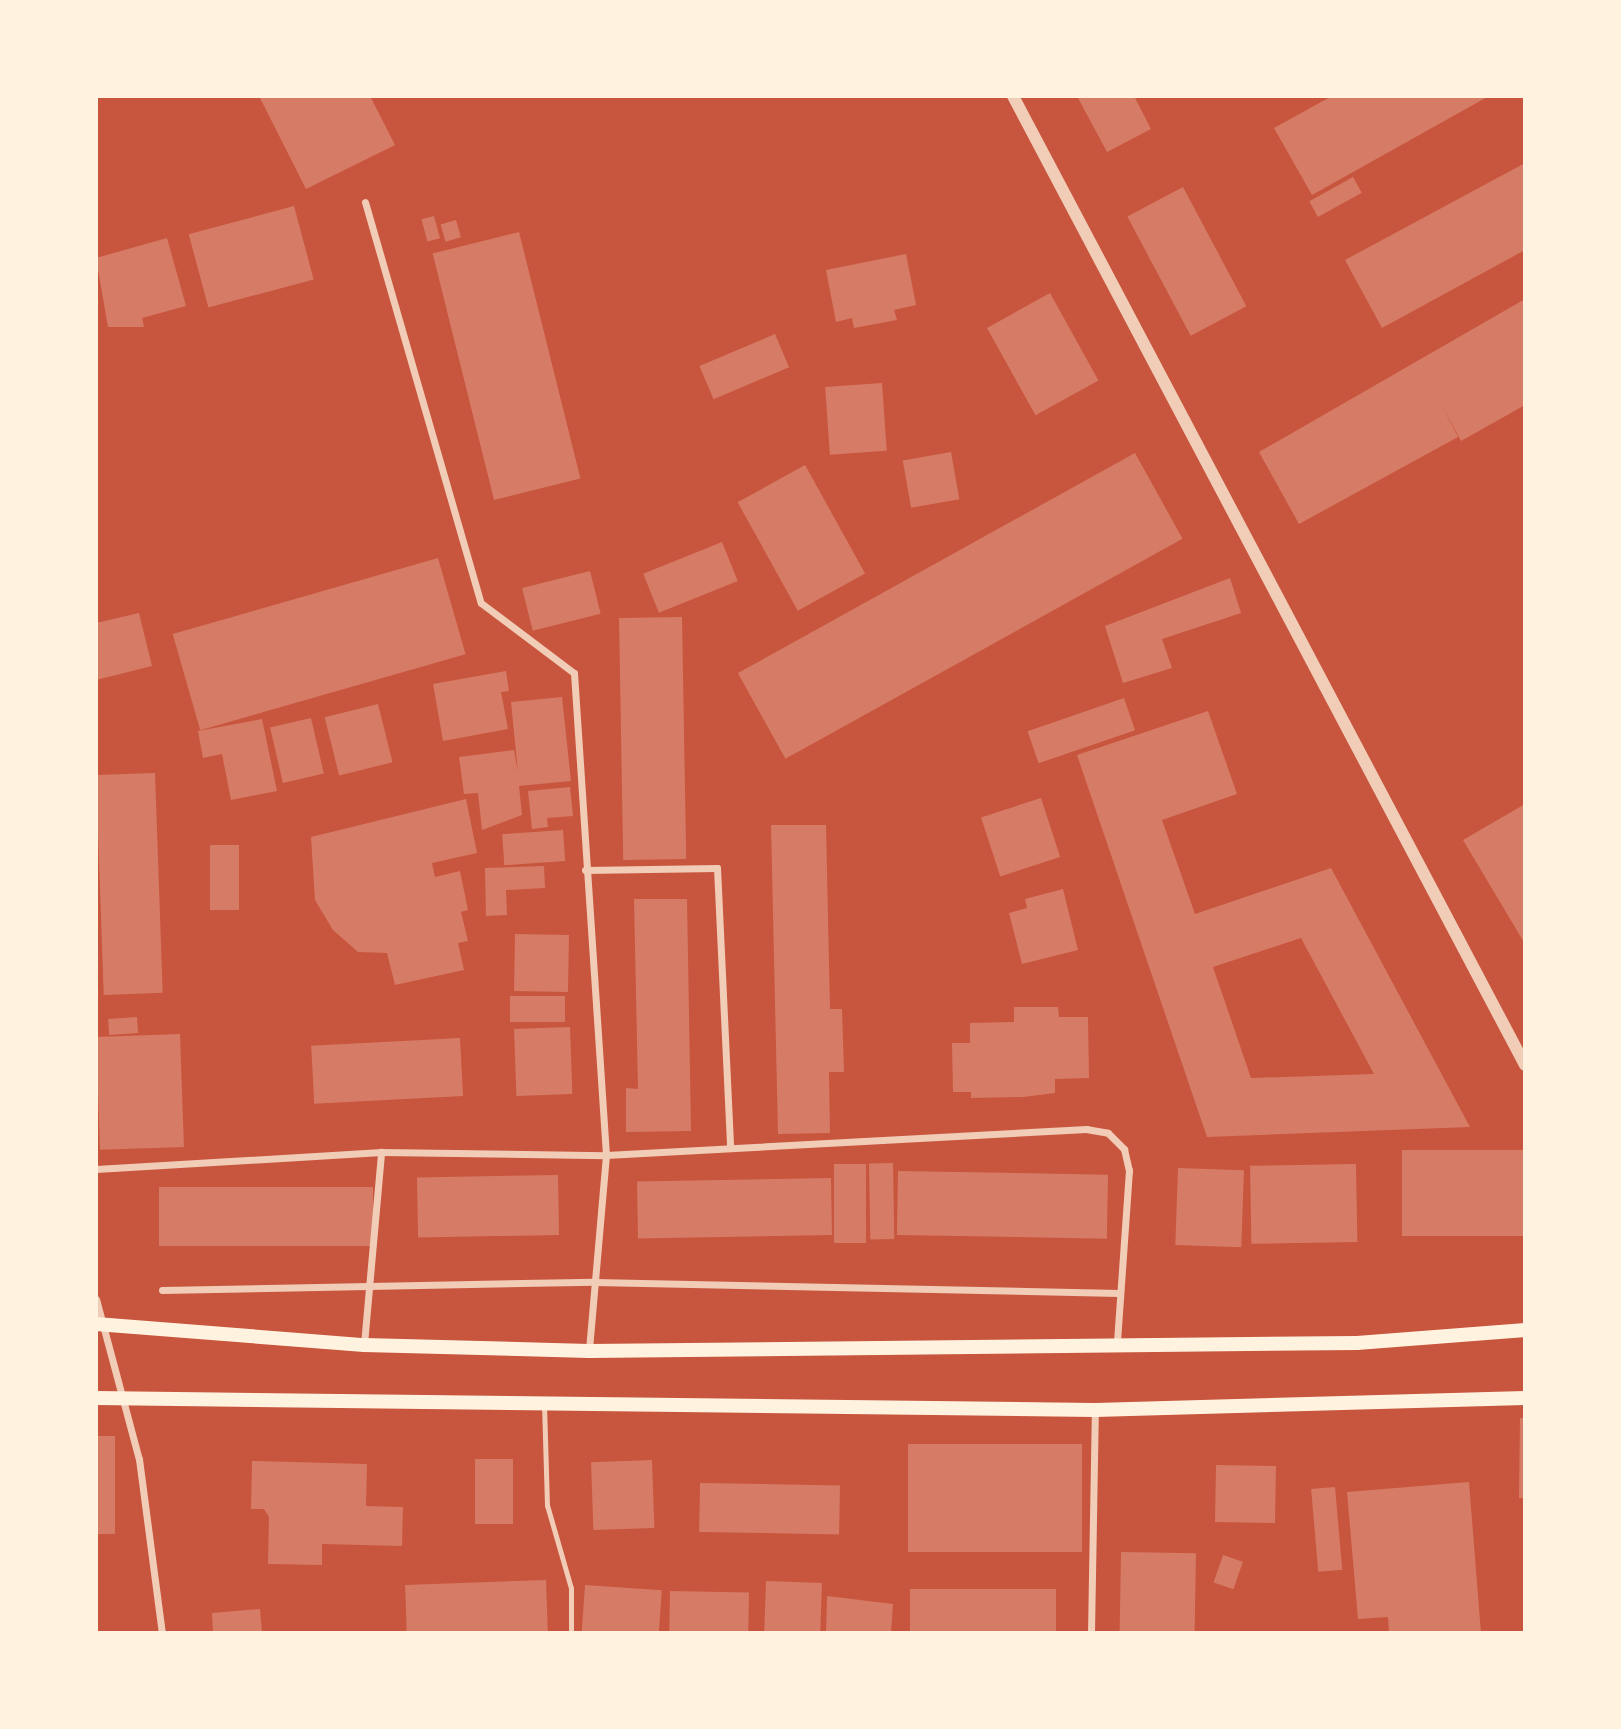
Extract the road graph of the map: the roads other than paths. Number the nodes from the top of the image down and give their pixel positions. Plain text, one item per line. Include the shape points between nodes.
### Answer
1 (1013, 96) edge
2 (365, 202) dead end
3 (584, 870) junction
4 (1524, 1063) edge
5 (730, 1149) junction
6 (381, 1152) junction
7 (606, 1155) junction
8 (96, 1169) edge
9 (594, 1282) junction
10 (372, 1286) junction
11 (162, 1290) dead end
12 (1119, 1293) junction
13 (96, 1298) edge
14 (101, 1324) edge
15 (1525, 1330) edge
16 (1117, 1343) junction
17 (364, 1345) junction
18 (589, 1351) junction
19 (96, 1398) edge
20 (123, 1398) junction
21 (1525, 1398) edge
22 (544, 1405) junction
23 (1095, 1410) junction
24 (162, 1633) edge
25 (571, 1633) edge
26 (1091, 1633) edge

1 - 4 street
2 - 3 street via 481,603 574,673
3 - 5 street via 717,868
3 - 7 street
5 - 7 street
5 - 12 street via 1108,1133 1124,1149 1129,1170
6 - 7 street
6 - 8 street
6 - 10 street
7 - 9 street
9 - 10 street
9 - 12 street
9 - 18 street
10 - 11 street
10 - 17 street
12 - 16 street
13 - 14 street
14 - 17 main road
14 - 20 street
15 - 16 main road via 1357,1343
16 - 18 main road
17 - 18 main road
19 - 20 main road
20 - 22 main road
20 - 24 street via 155,1541
21 - 23 main road
22 - 23 main road
22 - 25 lane via 547,1505 570,1588
23 - 26 street

